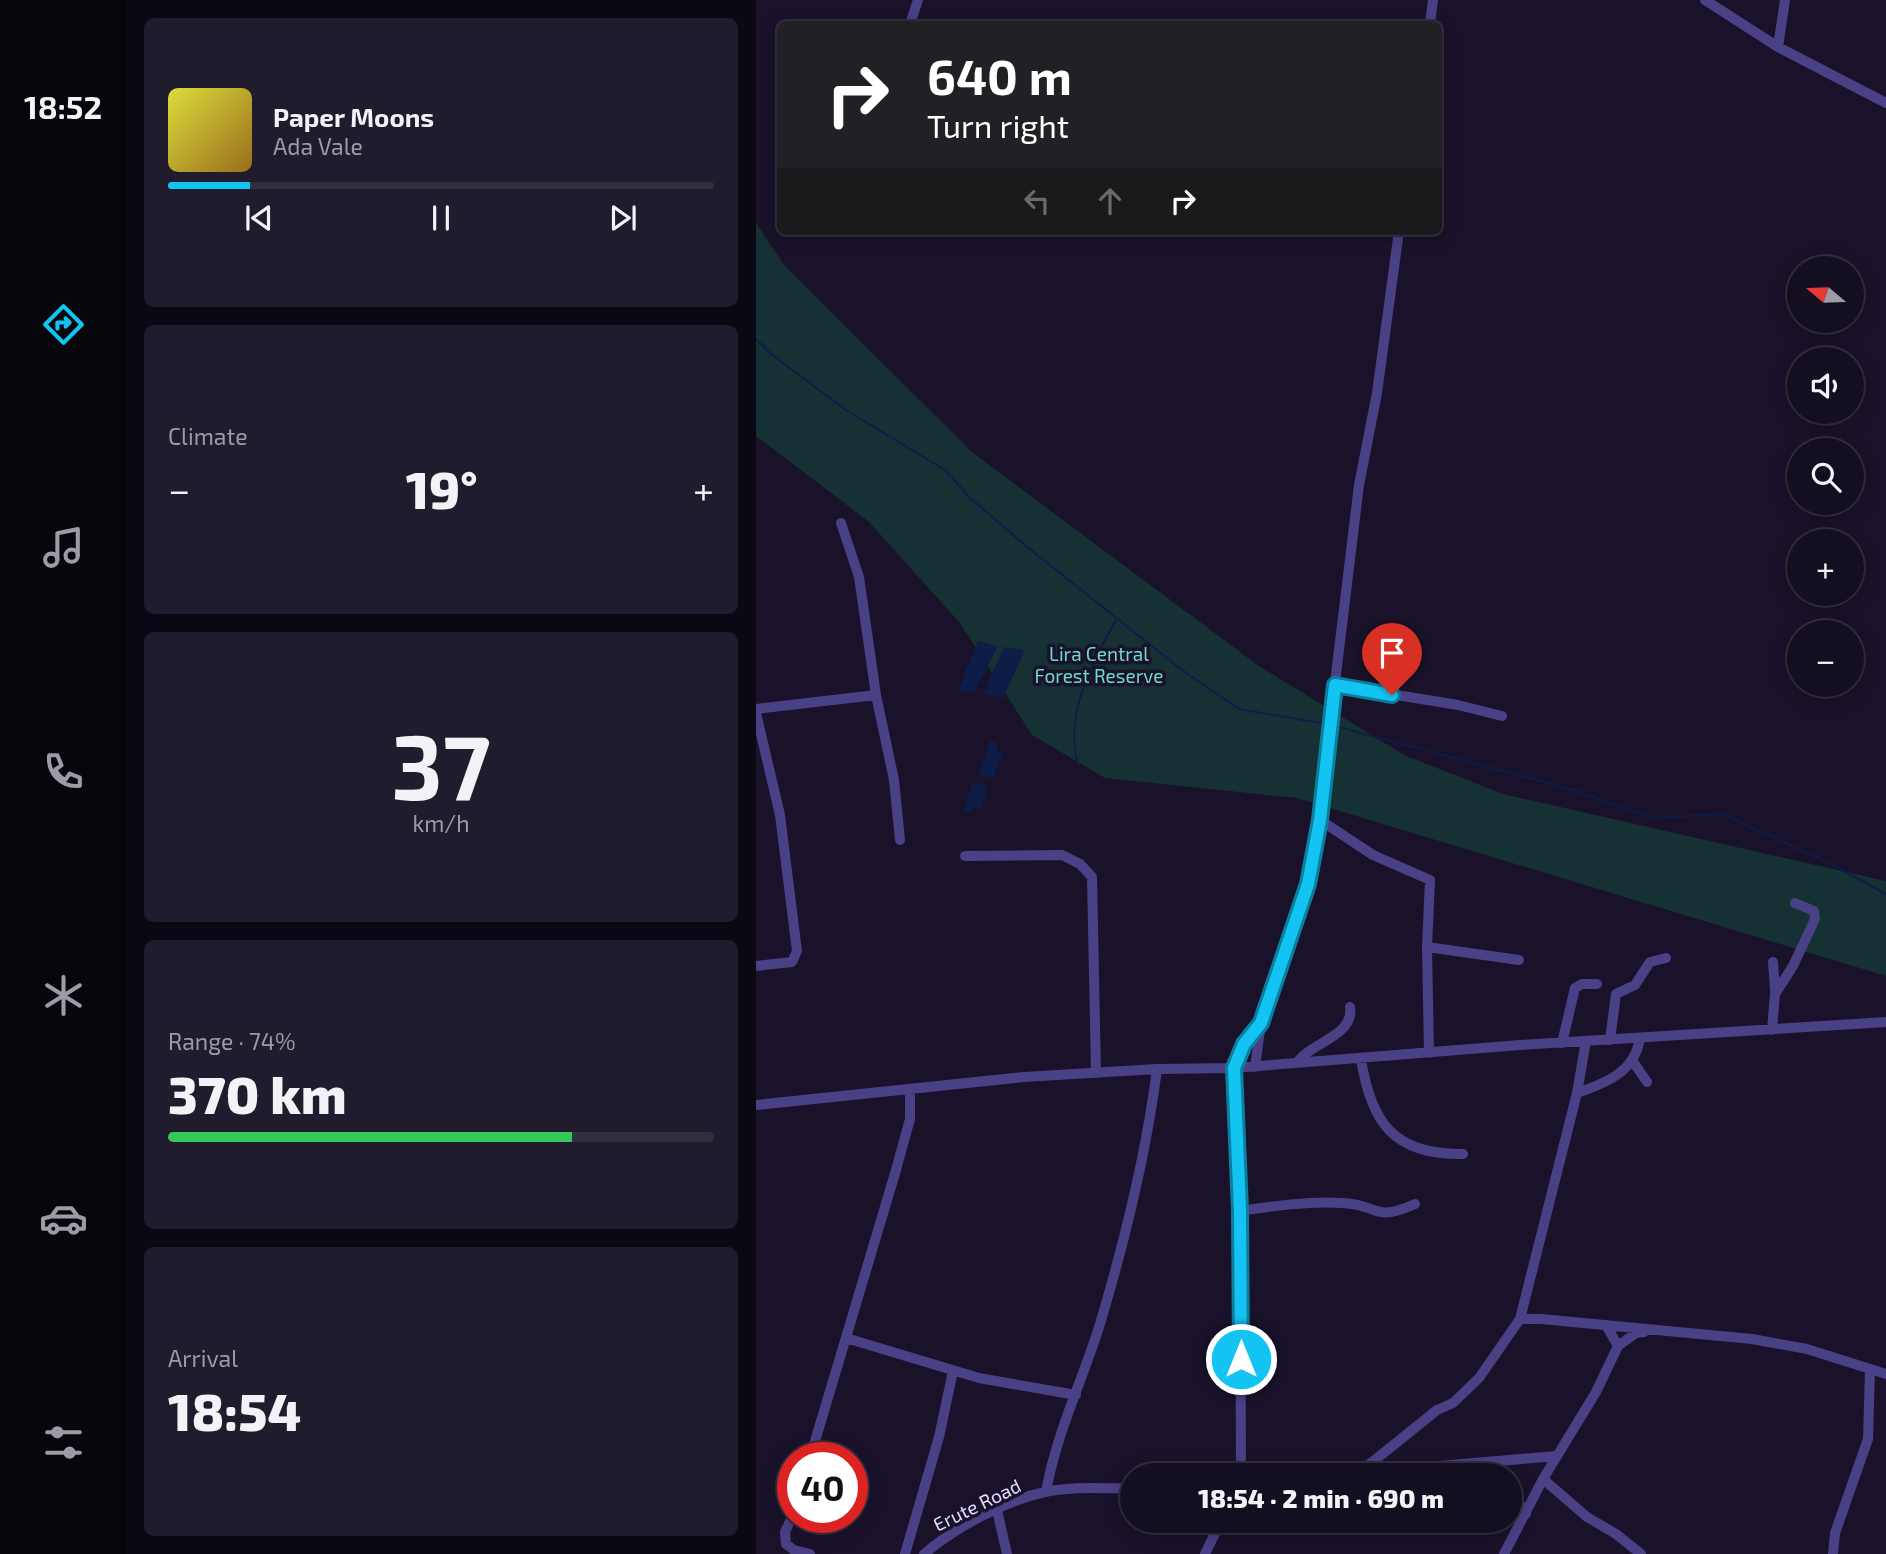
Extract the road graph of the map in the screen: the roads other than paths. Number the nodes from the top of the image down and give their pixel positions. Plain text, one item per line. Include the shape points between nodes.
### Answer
1 (918, 0) edge
2 (1433, 0) edge
3 (1705, 0) edge
4 (1785, 0) edge
5 (911, 21) edge
6 (1430, 21) edge
7 (1778, 47) junction
8 (1886, 103) edge
9 (1398, 235) edge
10 (841, 523) dead end
11 (1335, 685) junction
12 (876, 695) junction
13 (756, 711) edge
14 (1502, 716) dead end
15 (1320, 820) junction
16 (900, 840) dead end
17 (965, 856) dead end
18 (1795, 903) dead end
19 (1427, 947) junction
20 (1665, 958) dead end
21 (1519, 960) dead end
22 (1773, 962) dead end
23 (756, 966) edge
24 (1597, 984) dead end
25 (1775, 994) junction
26 (1350, 1007) dead end
27 (1886, 1022) edge
28 (1261, 1023) junction
29 (1772, 1030) junction
30 (1640, 1038) junction
31 (1610, 1040) junction
32 (1586, 1041) junction
33 (1562, 1043) junction
34 (1429, 1053) junction
35 (1361, 1059) junction
36 (1632, 1060) junction
37 (1297, 1063) junction
38 (1255, 1067) junction
39 (1234, 1068) junction
40 (1157, 1069) junction
41 (1096, 1073) junction
42 (1647, 1082) dead end
43 (910, 1089) junction
44 (1577, 1093) junction
45 (756, 1105) edge
46 (1463, 1154) dead end
47 (1415, 1204) dead end
48 (1240, 1211) junction
49 (1520, 1319) junction
50 (1606, 1325) junction
51 (1655, 1331) junction
52 (846, 1338) junction
53 (1618, 1346) junction
54 (1870, 1369) junction
55 (953, 1371) junction
56 (1886, 1374) edge
57 (1076, 1395) junction
58 (815, 1442) edge
59 (1557, 1456) junction
60 (1491, 1462) joint
61 (1241, 1463) edge
62 (1371, 1463) edge
63 (1478, 1463) edge
64 (1543, 1479) junction
65 (1120, 1489) edge
66 (1046, 1492) junction
67 (1522, 1508) edge
68 (997, 1510) junction
69 (1526, 1514) junction
70 (785, 1533) edge
71 (1215, 1533) edge
72 (810, 1554) edge
73 (905, 1554) edge
74 (925, 1554) edge
75 (1007, 1554) edge
76 (1205, 1554) edge
77 (1504, 1554) edge
78 (1641, 1554) edge
79 (1833, 1554) edge

1 - 5 street
2 - 6 street
3 - 7 street
4 - 7 street
7 - 8 street
9 - 11 street via 1359,485
10 - 12 street via 859,578
11 - 14 street
11 - 15 street
12 - 13 street
12 - 16 street via 894,780
13 - 23 street via 780,815 797,951 792,962
15 - 19 street via 1373,855 1430,880
15 - 28 street via 1302,905
17 - 41 street via 1062,855 1092,877
18 - 25 street via 1814,911 1815,919
19 - 21 street
19 - 34 street
20 - 31 street via 1650,962 1635,985 1616,994
22 - 25 street
24 - 33 street via 1575,988
25 - 29 street
26 - 37 street via 1343,1028
27 - 29 street
28 - 38 street
28 - 39 street via 1244,1044
29 - 30 street
30 - 31 street
30 - 36 street
31 - 32 street
32 - 33 street
32 - 44 street
33 - 34 street
34 - 35 street
35 - 37 street
35 - 46 street via 1372,1104 1390,1133 1414,1147
36 - 42 street
36 - 44 street via 1611,1081
37 - 38 street
38 - 39 street
39 - 40 street
39 - 48 street
40 - 41 street
40 - 57 street via 1139,1178
41 - 43 street
43 - 45 street
43 - 52 street via 910,1119
44 - 49 street
47 - 48 street via 1390,1215 1344,1203 1298,1203
48 - 61 street
49 - 50 street
49 - 62 street via 1479,1378 1453,1403 1437,1410
50 - 51 street
50 - 53 street
51 - 53 street via 1636,1333
51 - 54 street via 1752,1339 1807,1349
52 - 55 street
52 - 58 street
53 - 59 street
54 - 56 street
54 - 79 street via 1868,1439 1835,1534
55 - 57 street
55 - 73 street via 942,1427
57 - 66 street
59 - 60 street
59 - 64 street
60 - 63 street
64 - 69 street
64 - 78 street
65 - 66 street, Erute Road
66 - 68 street, Erute Road
67 - 69 street
68 - 74 street, Erute Road
68 - 75 street
69 - 77 street
70 - 72 street via 786,1544
71 - 76 street

